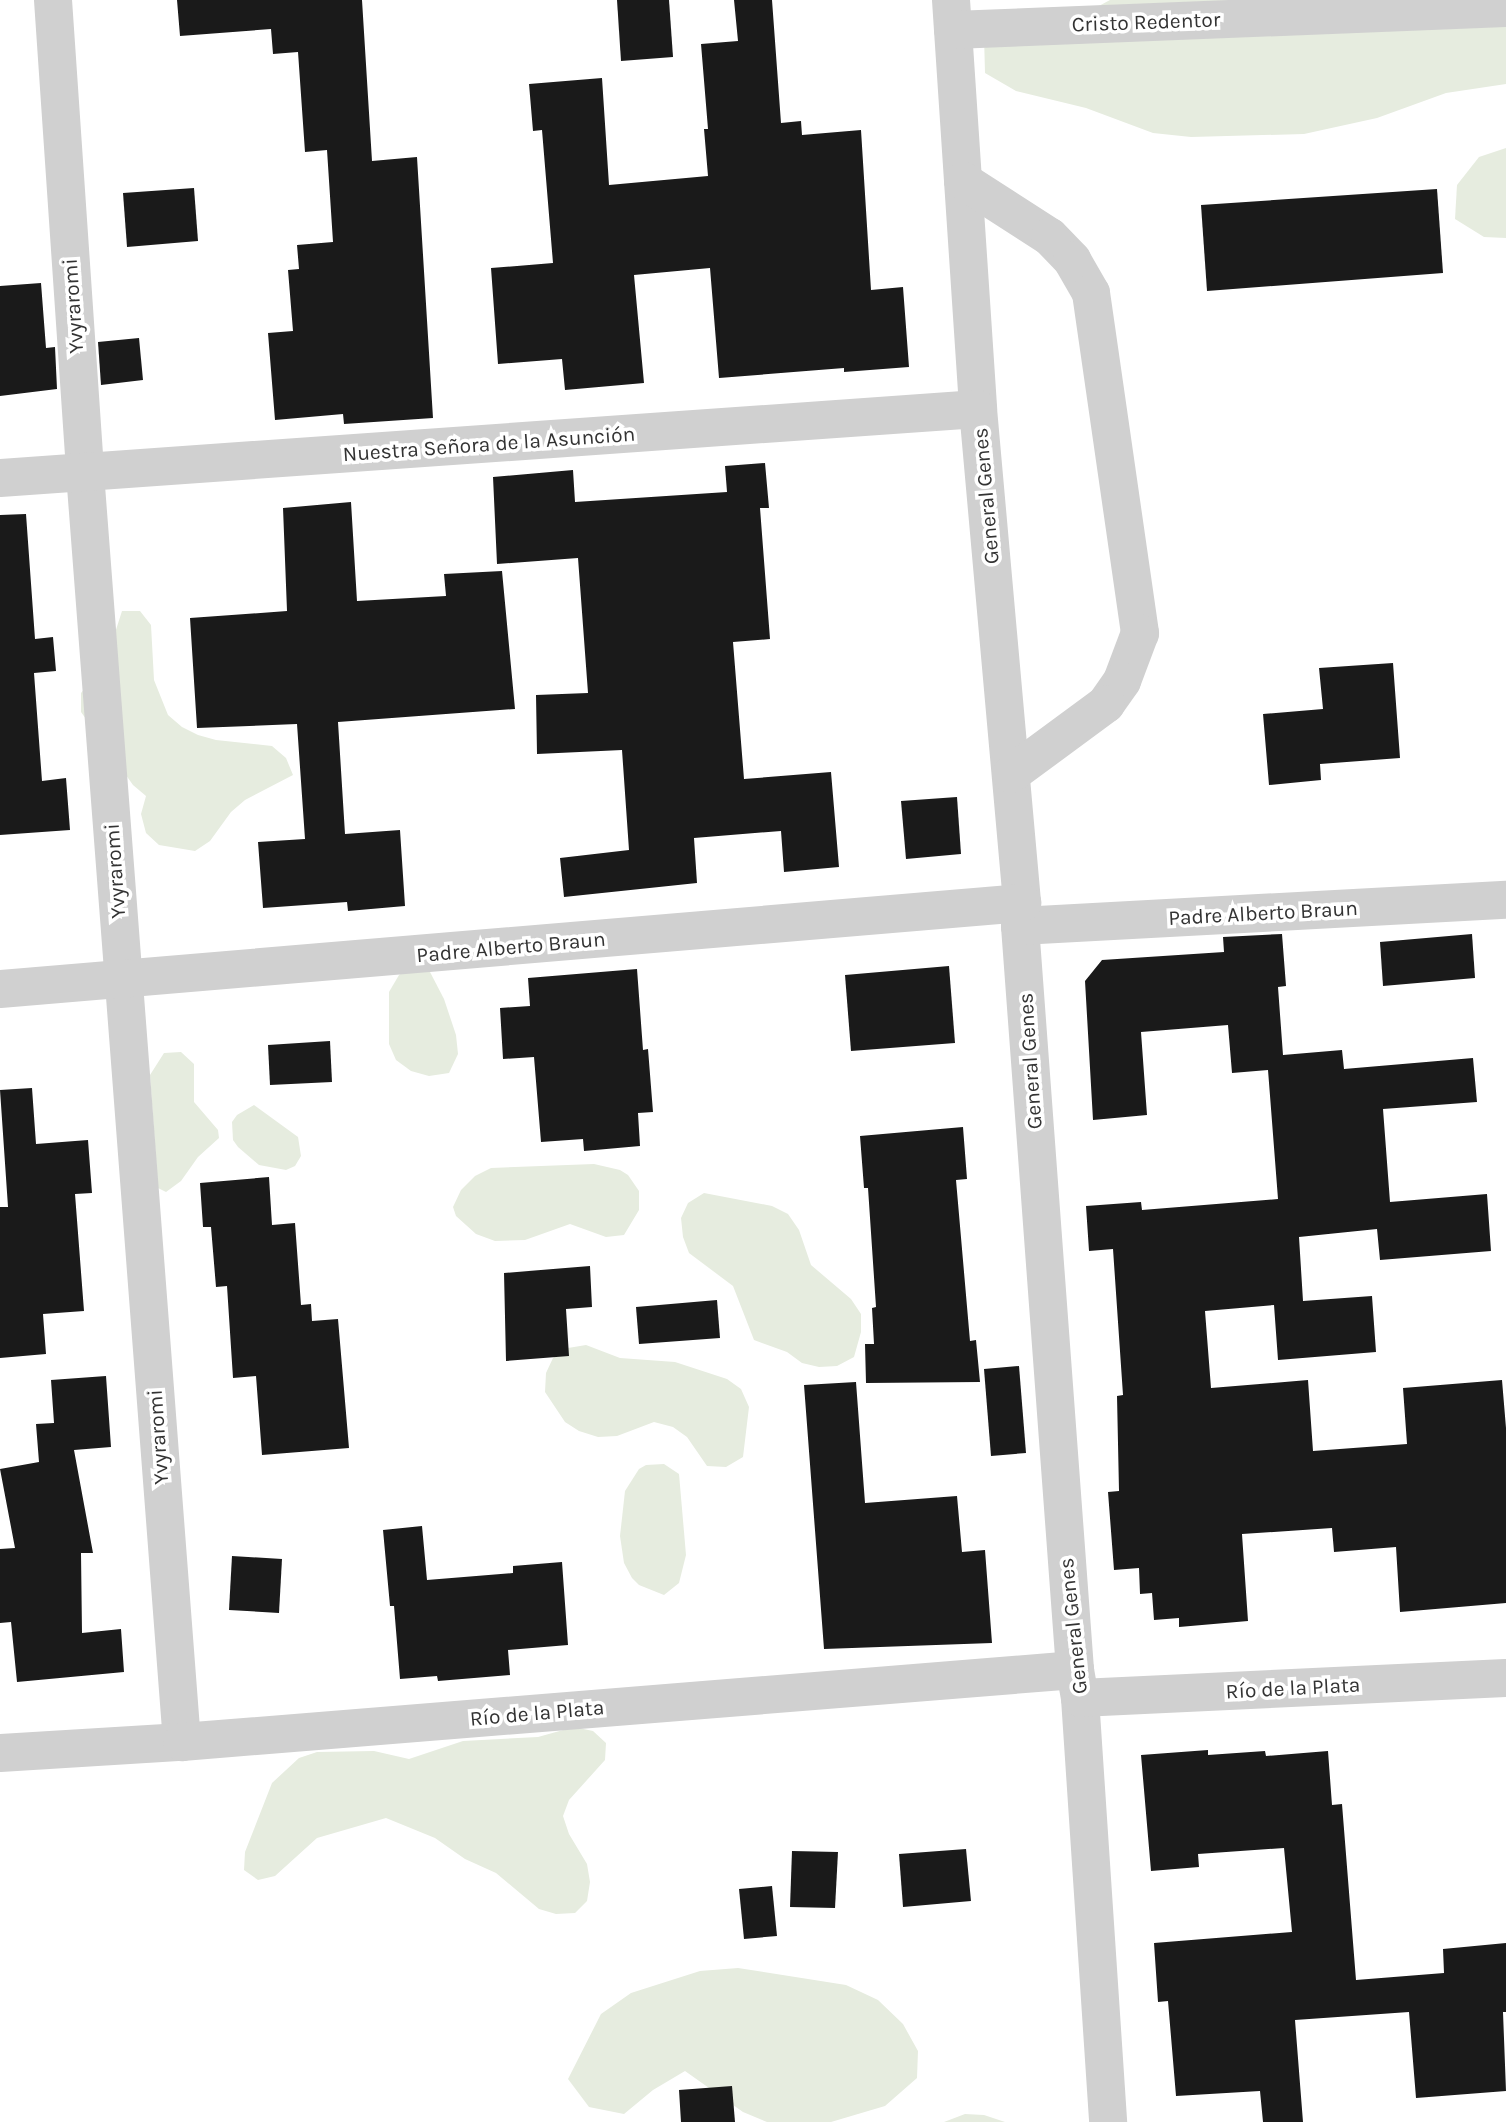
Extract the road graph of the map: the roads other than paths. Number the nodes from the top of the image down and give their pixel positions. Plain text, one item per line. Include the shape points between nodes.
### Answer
1 (53, 0) edge
2 (1506, 8) edge
3 (952, 15) edge
4 (963, 181) junction
5 (978, 409) junction
6 (85, 473) junction
7 (0, 478) edge
8 (1011, 774) junction
9 (1506, 900) edge
10 (1021, 915) junction
11 (123, 981) junction
12 (0, 989) edge
13 (1506, 1678) edge
14 (1078, 1684) junction
15 (182, 1742) junction
16 (0, 1753) edge
17 (1108, 2122) edge

1 - 6 street, Yvyraromi
2 - 3 street, Cristo Redentor
3 - 4 street, General Genes
4 - 5 street, General Genes
4 - 8 street via 1050,237 1072,260 1091,293 1140,633 1122,681 1106,704
5 - 6 street, Nuestra Señora de la Asunción
5 - 8 street, General Genes
6 - 7 street, Nuestra Señora de la Asunción
6 - 11 street, Yvyraromi
8 - 10 street, General Genes
9 - 10 street, Padre Alberto Braun
10 - 11 street, Padre Alberto Braun
10 - 14 street, General Genes
11 - 12 street, Padre Alberto Braun
11 - 15 street, Yvyraromi
13 - 14 street, Río de la Plata
14 - 15 street, Río de la Plata
14 - 17 street, General Genes
15 - 16 street, Río de la Plata

